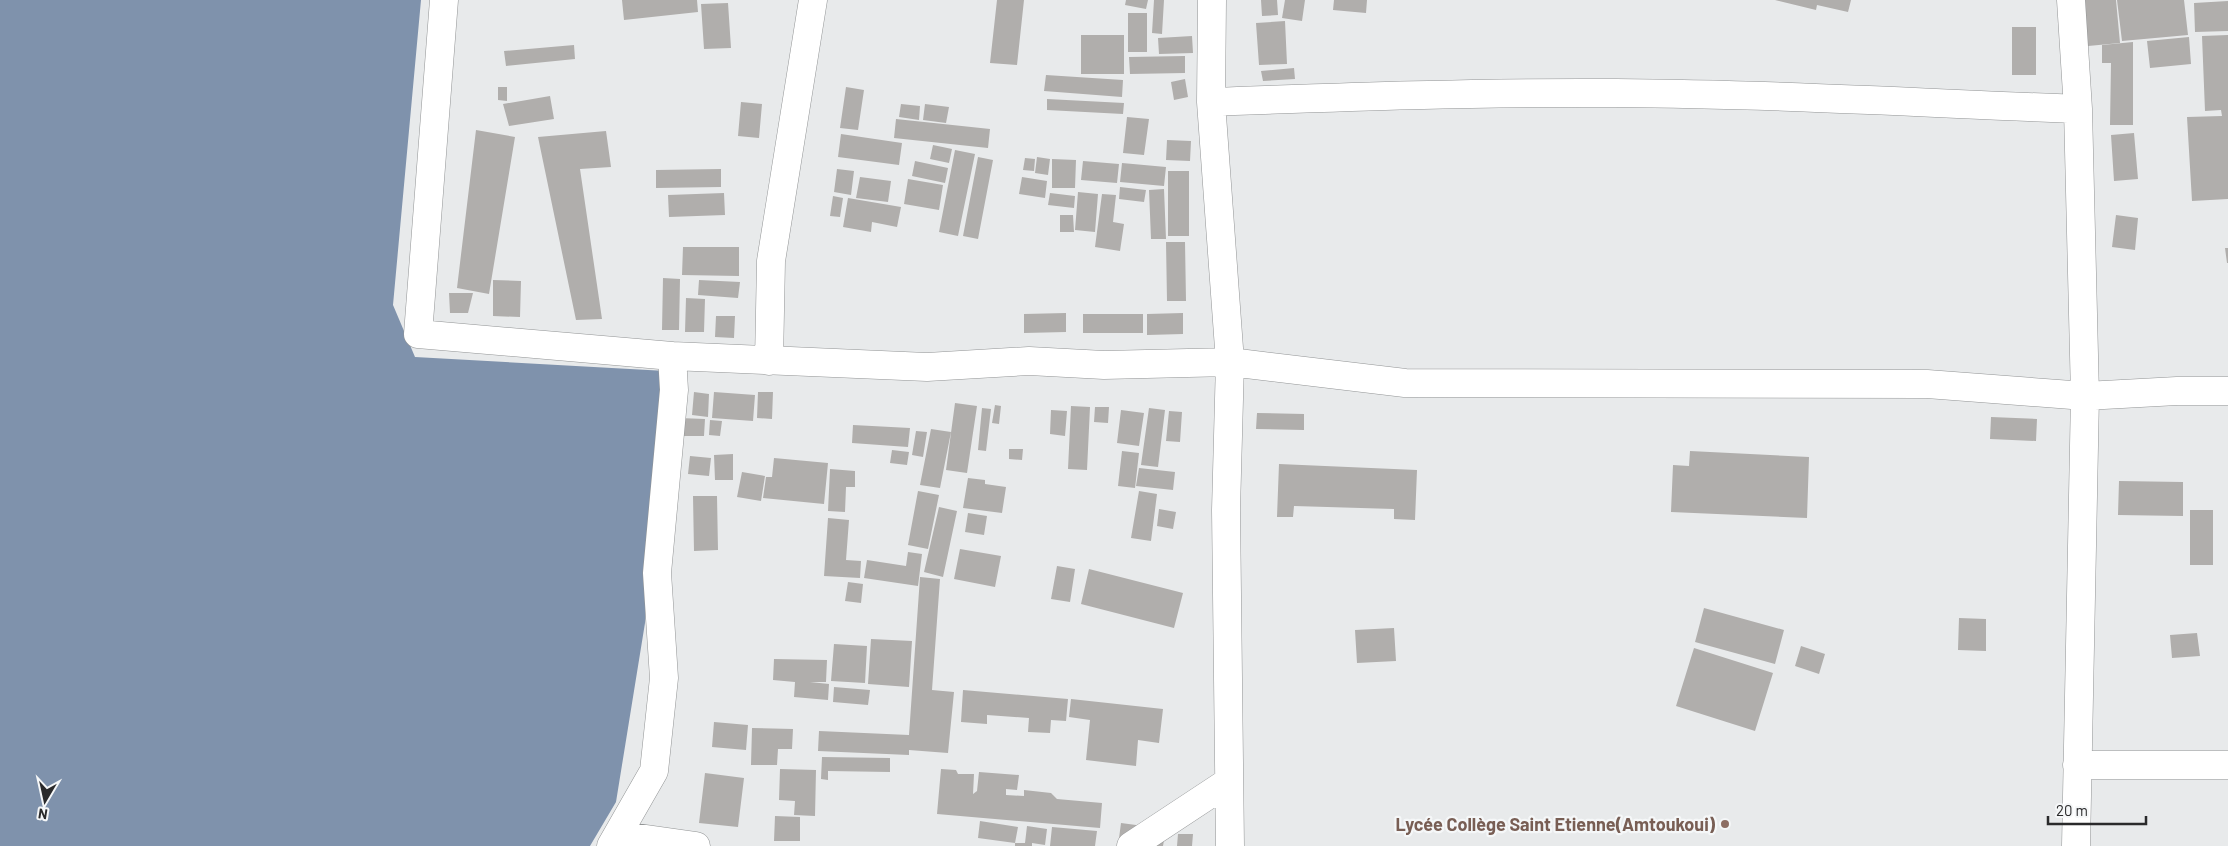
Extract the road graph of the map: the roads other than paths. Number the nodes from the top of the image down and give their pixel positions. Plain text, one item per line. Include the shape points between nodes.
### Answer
1 (444, 0) edge
2 (813, 0) edge
3 (1212, 0) edge
4 (2070, 0) edge
5 (1211, 102) junction
6 (2078, 109) junction
7 (672, 356) junction
8 (769, 361) junction
9 (1230, 362) junction
10 (2228, 391) edge
11 (2085, 396) junction
12 (2077, 765) junction
13 (2228, 765) edge
14 (1228, 782) junction
15 (614, 840) edge
16 (696, 846) edge
17 (1132, 846) edge
18 (1230, 846) edge
19 (2076, 846) edge

1 - 7 street via 418,334
2 - 8 street via 772,261
3 - 5 street
4 - 6 street
5 - 6 street via 1614,93
5 - 9 street
6 - 11 street
7 - 8 street
7 - 15 street via 674,390 657,573 664,678 654,770
8 - 9 street via 927,366 1030,362
9 - 11 street via 1404,383 1927,384
9 - 14 street via 1226,510
10 - 11 street
11 - 12 street
12 - 13 street
12 - 19 street
14 - 17 street
14 - 18 street
15 - 16 street

